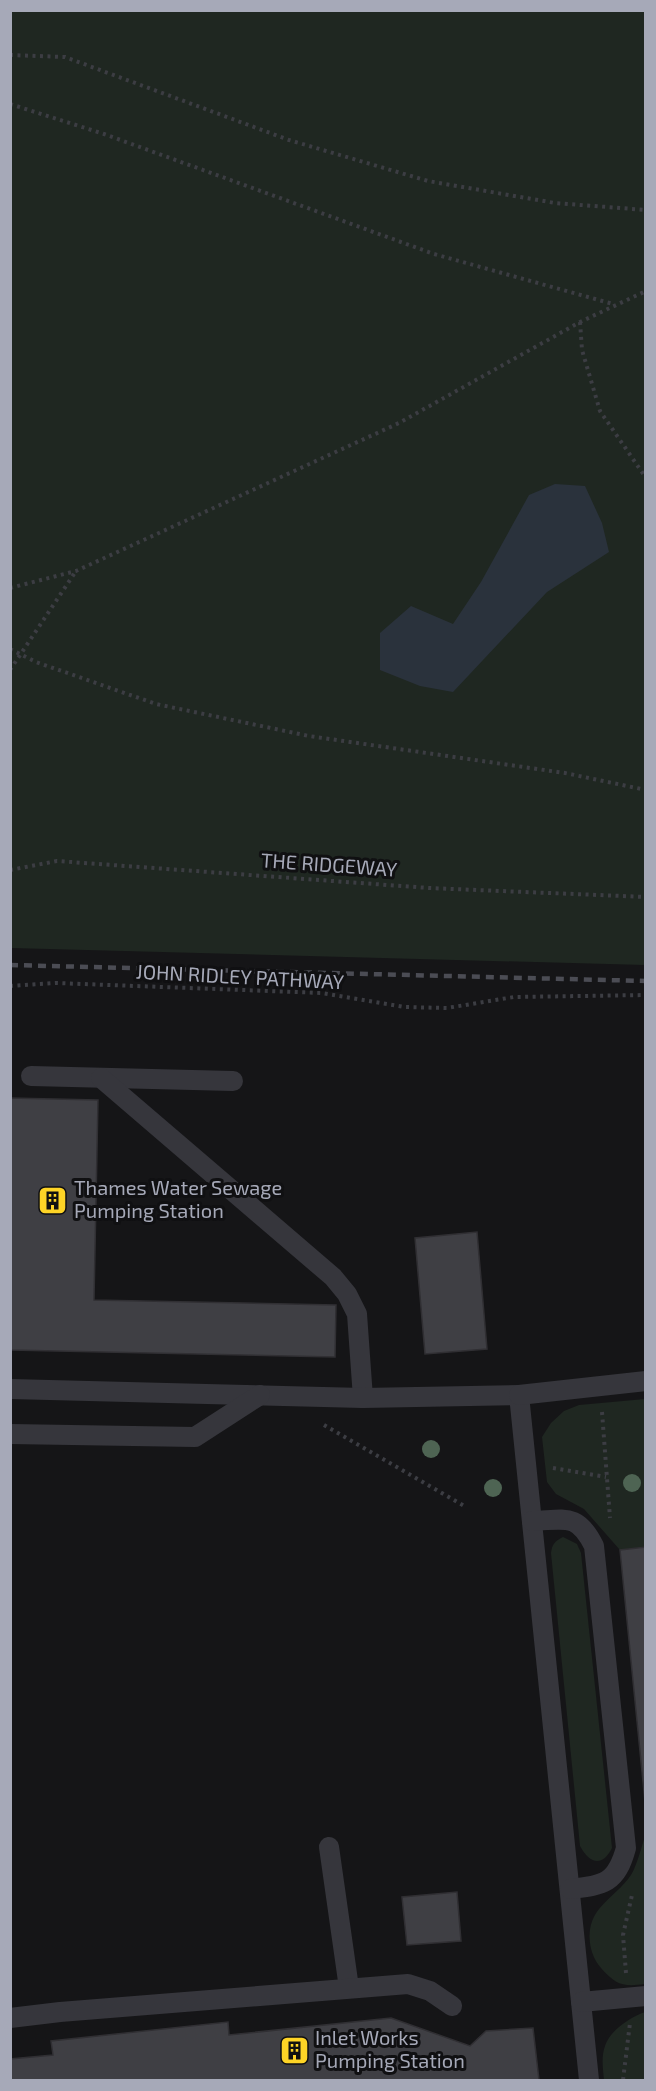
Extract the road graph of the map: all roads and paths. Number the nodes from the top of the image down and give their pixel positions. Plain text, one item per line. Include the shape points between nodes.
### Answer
1 (10, 54) edge
2 (10, 104) edge
3 (645, 210) edge
4 (645, 291) edge
5 (614, 304) junction
6 (580, 322) junction
7 (645, 478) edge
8 (76, 571) junction
9 (10, 588) edge
10 (10, 649) edge
11 (22, 655) junction
12 (10, 670) edge
13 (645, 790) edge
14 (10, 870) edge
15 (645, 897) edge
16 (10, 986) edge
17 (645, 995) edge
18 (31, 1076) dead end
19 (101, 1078) junction
20 (233, 1081) dead end
21 (645, 1381) edge
22 (10, 1389) edge
23 (260, 1395) junction
24 (519, 1395) junction
25 (363, 1398) junction
26 (314, 1420) dead end
27 (10, 1434) edge
28 (526, 1469) junction
29 (606, 1477) dead end
30 (466, 1507) dead end
31 (532, 1521) junction
32 (329, 1847) dead end
33 (570, 1889) junction
34 (349, 1988) junction
35 (645, 1996) edge
36 (581, 2002) junction
37 (452, 2006) dead end
38 (10, 2018) edge
39 (589, 2080) edge

1 - 3 path via 65,57 289,140 429,181 555,203
2 - 5 path via 104,134 434,254
4 - 5 path
5 - 6 path
6 - 7 path via 582,350 600,411
6 - 8 path via 399,423
8 - 9 path
8 - 11 path
10 - 11 path
11 - 12 path
11 - 13 path via 166,706 309,736 565,773
14 - 15 path, THE RIDGEWAY via 57,861 429,888
16 - 17 path, JOHN RIDLEY PATHWAY via 56,983 322,993 405,1007 437,1008 514,997
18 - 19 lane
19 - 20 lane
19 - 25 lane via 333,1277 347,1294 357,1314
21 - 24 lane
22 - 23 lane
23 - 25 lane
23 - 27 lane via 195,1437
24 - 25 lane
24 - 28 lane
26 - 30 path
28 - 29 path via 553,1468
28 - 31 lane
31 - 33 lane
31 - 33 lane via 574,1520 586,1530 594,1546 626,1848 621,1866 610,1879 597,1886
32 - 34 lane
33 - 36 lane
34 - 37 lane via 408,1984 430,1991
34 - 38 lane
35 - 36 lane
36 - 39 lane

